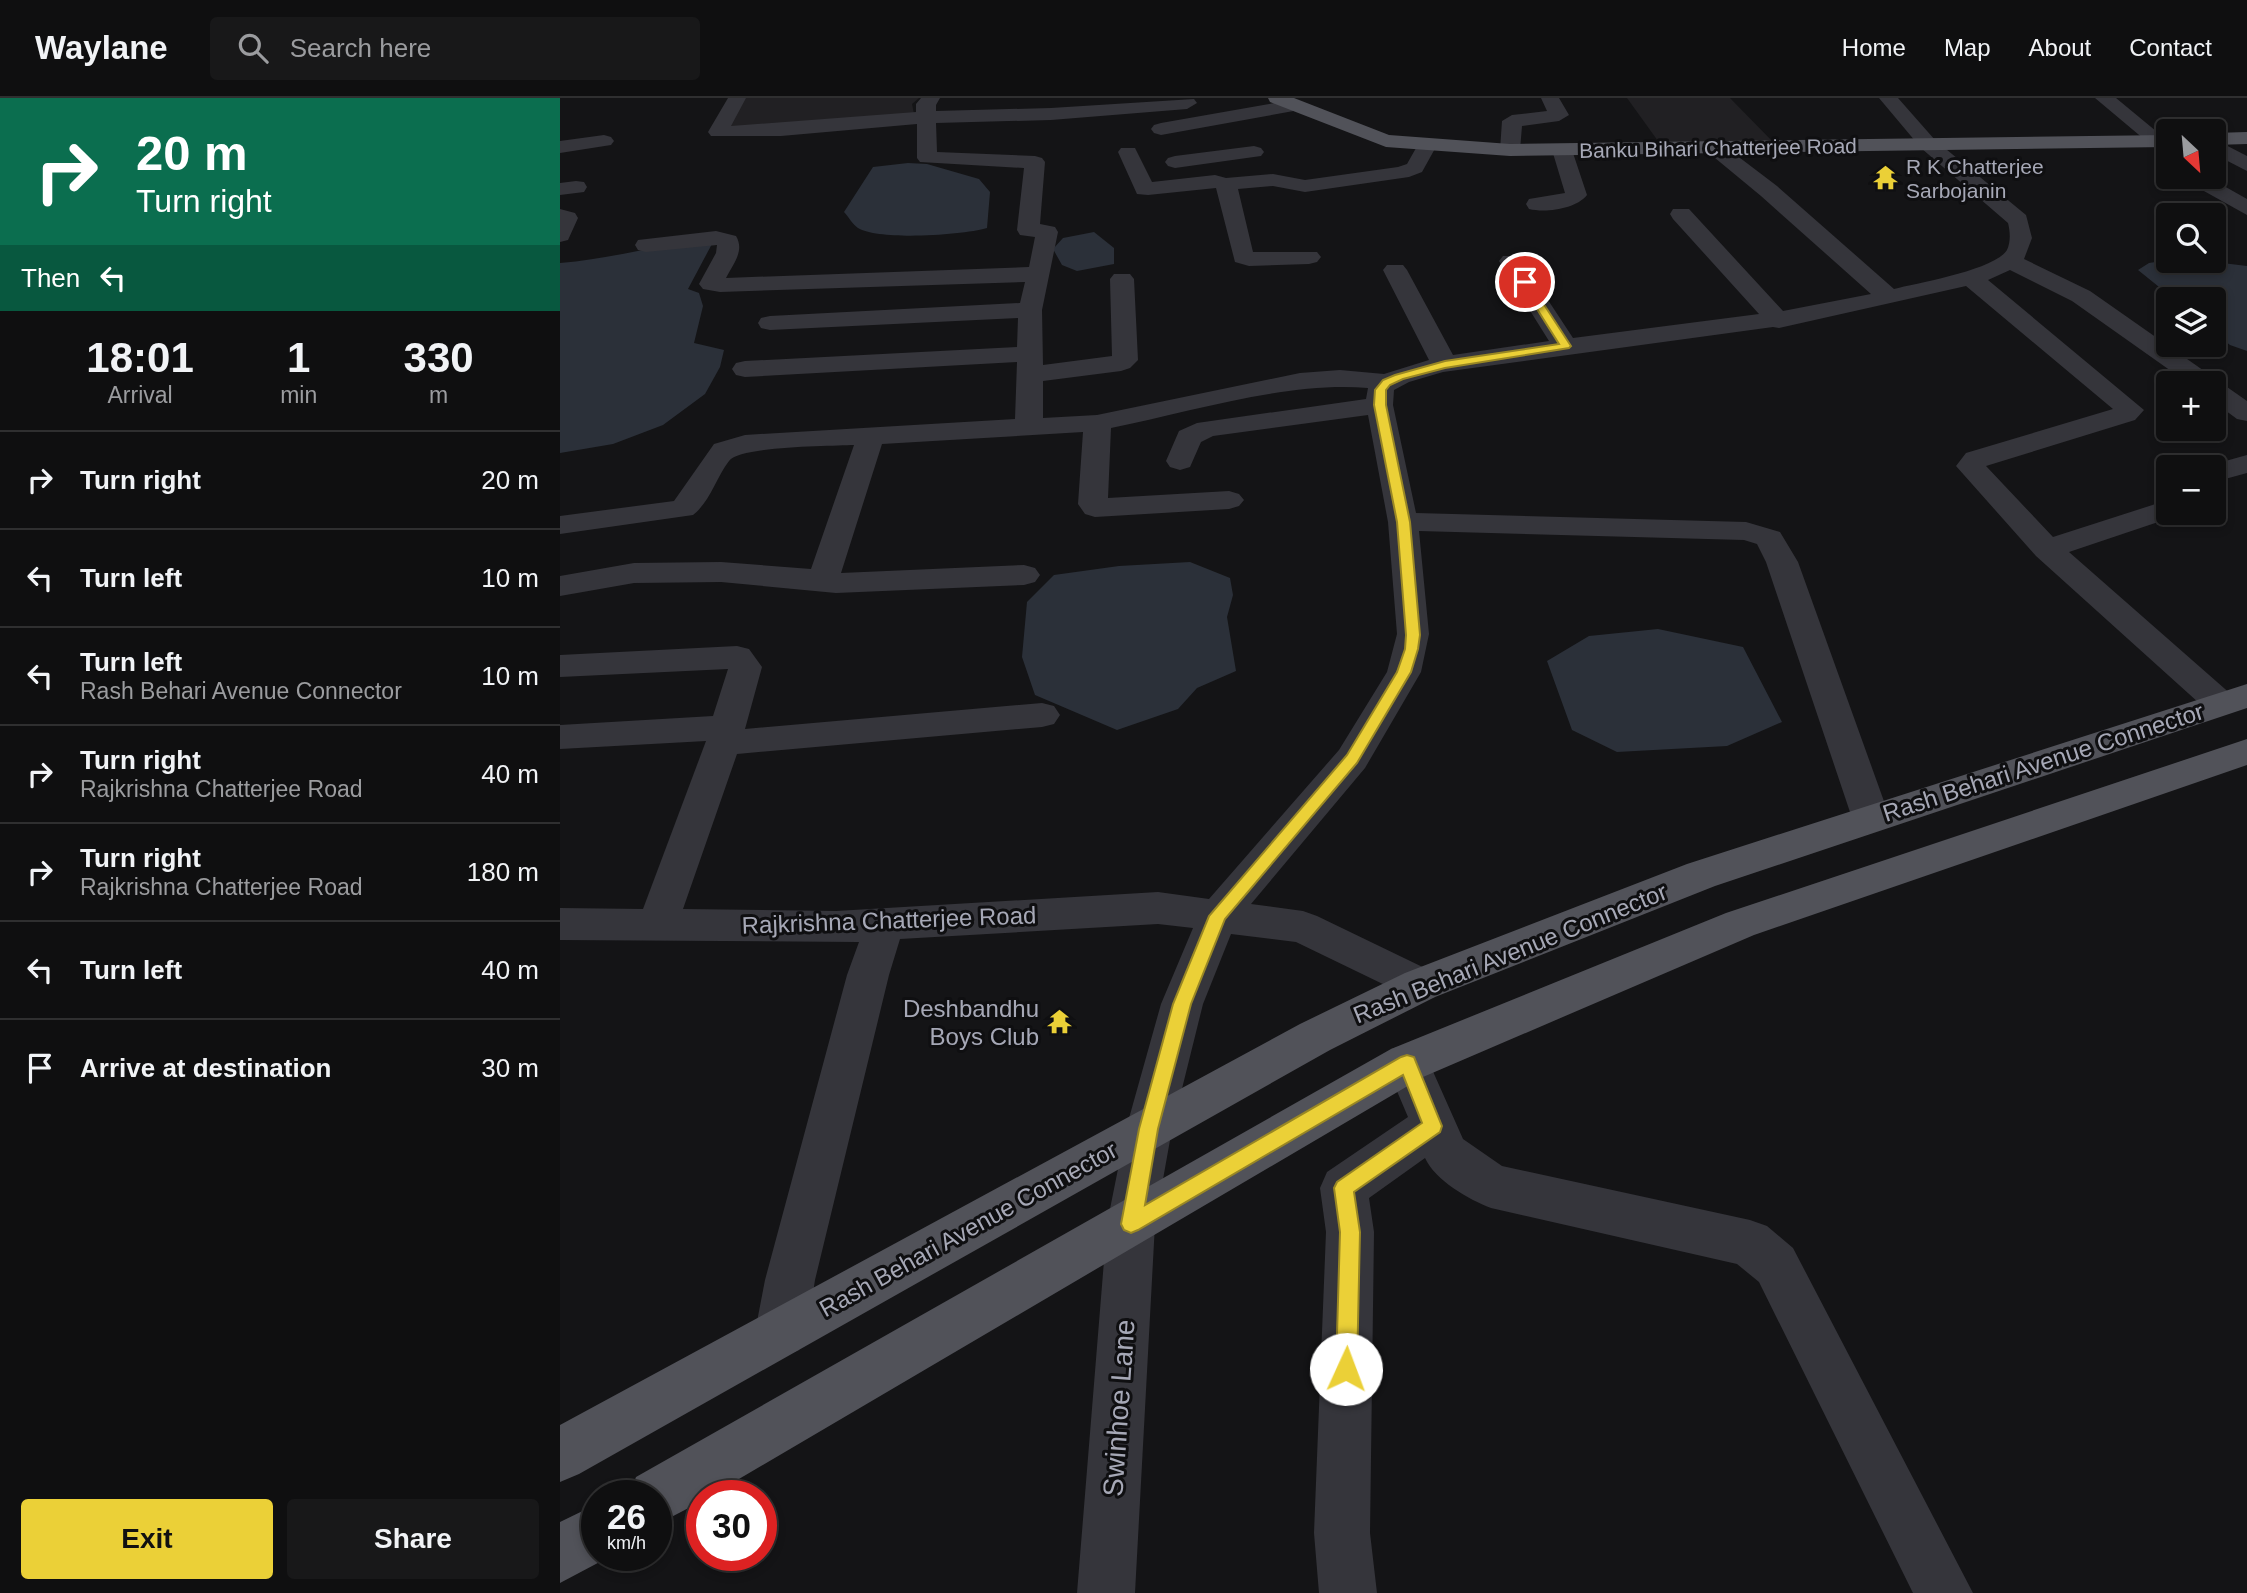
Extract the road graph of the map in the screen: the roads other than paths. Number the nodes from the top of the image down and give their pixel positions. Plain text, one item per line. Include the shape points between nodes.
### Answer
1 (737, 98) edge
2 (1550, 98) edge
3 (1888, 98) edge
4 (2104, 98) edge
5 (1284, 102) edge
6 (1187, 103) dead end
7 (929, 108) edge
8 (1051, 114) junction
9 (1241, 132) dead end
10 (1127, 136) junction
11 (2156, 136) edge
12 (1054, 137) dead end
13 (2247, 138) edge
14 (2226, 139) edge
15 (2131, 141) junction
16 (2156, 141) edge
17 (604, 142) dead end
18 (1427, 145) junction
19 (1928, 145) junction
20 (560, 146) edge
21 (1716, 149) junction
22 (1510, 150) junction
23 (1562, 150) junction
24 (1254, 152) junction
25 (2226, 152) edge
26 (2156, 155) edge
27 (2247, 165) edge
28 (1273, 180) junction
29 (1226, 184) junction
30 (2214, 189) edge
31 (1537, 204) dead end
32 (2247, 208) edge
33 (1681, 214) dead end
34 (560, 216) edge
35 (560, 236) edge
36 (646, 245) dead end
37 (1309, 257) dead end
38 (1511, 261) dead end
39 (2010, 261) junction
40 (1395, 270) dead end
41 (1040, 274) junction
42 (1970, 277) junction
43 (1122, 279) dead end
44 (1889, 298) junction
45 (1030, 310) junction
46 (1779, 321) junction
47 (770, 323) dead end
48 (1565, 346) junction
49 (1029, 364) junction
50 (1445, 365) junction
51 (745, 369) dead end
52 (2188, 371) edge
53 (1383, 393) junction
54 (2226, 398) edge
55 (2247, 413) edge
56 (1097, 423) junction
57 (1029, 427) junction
58 (871, 436) junction
59 (1180, 461) dead end
60 (2247, 464) edge
61 (2226, 470) edge
62 (1229, 500) dead end
63 (2156, 513) edge
64 (1404, 522) junction
65 (560, 525) edge
66 (2047, 549) junction
67 (1024, 575) dead end
68 (823, 580) junction
69 (560, 586) edge
70 (560, 666) edge
71 (2234, 700) edge
72 (1042, 715) dead end
73 (726, 735) junction
74 (560, 737) edge
75 (2247, 752) edge
76 (1871, 818) junction
77 (1218, 916) junction
78 (885, 924) junction
79 (657, 926) junction
80 (563, 928) edge
81 (1420, 985) junction
82 (1407, 1063) junction
83 (1433, 1126) junction
84 (1149, 1129) junction
85 (1131, 1224) junction
86 (781, 1332) junction
87 (560, 1455) edge
88 (672, 1488) edge
89 (581, 1542) edge
90 (560, 1554) edge
91 (1106, 1593) edge
92 (1348, 1593) edge
93 (1944, 1593) edge

1 - 7 street via 718,132 782,130
2 - 22 street via 1559,115 1511,121
3 - 19 street
4 - 11 street
5 - 10 street via 1200,121 1202,124
5 - 18 main road, Banku Bihari Chatterjee Road via 1375,138
6 - 10 street
7 - 8 street
7 - 41 street via 927,158 1035,162 1028,230 1047,232
8 - 10 street
8 - 12 street
9 - 24 street
10 - 24 street
10 - 29 street via 1145,189 1211,181
13 - 14 main road
15 - 16 main road, Banku Bihari Chatterjee Road
15 - 19 main road, Banku Bihari Chatterjee Road
15 - 26 street
17 - 20 street
18 - 22 main road, Banku Bihari Chatterjee Road
18 - 28 street via 1415,168 1402,173 1305,186
19 - 21 main road, Banku Bihari Chatterjee Road
19 - 39 street via 2018,220 2022,243
21 - 23 main road, Banku Bihari Chatterjee Road
21 - 44 street
22 - 23 main road, Banku Bihari Chatterjee Road
23 - 31 street via 1576,195
24 - 28 street
25 - 27 street
28 - 29 street
29 - 37 street via 1243,257
30 - 32 street
33 - 46 street
34 - 35 street via 567,218
36 - 41 street via 716,238 728,241 728,253 712,284 720,285
38 - 48 street
39 - 42 street
39 - 52 street via 2081,296
40 - 50 street
41 - 45 street
42 - 44 street
42 - 66 street via 2130,410 1971,462
43 - 49 street via 1125,359 1121,363
44 - 46 street
45 - 47 street
45 - 49 street
46 - 48 street
48 - 50 street
49 - 51 street
49 - 57 street
50 - 53 street
53 - 56 street via 1340,378 1300,380
53 - 59 street via 1207,429 1185,442
53 - 64 street
54 - 55 street
56 - 57 street
56 - 62 street via 1095,508
57 - 58 street
58 - 65 street via 733,446 718,456 682,509
58 - 68 street
60 - 61 street
63 - 66 street
64 - 76 street via 1746,531 1769,538 1782,562
64 - 77 street via 1413,635 1404,672 1352,759
66 - 71 street
67 - 68 street
68 - 69 street via 721,572 634,573
70 - 73 street via 737,657 745,667
71 - 76 main road, Rash Behari Avenue Connector
72 - 73 street
73 - 74 street
73 - 79 street
75 - 82 main road via 1740,924
76 - 81 main road, Rash Behari Avenue Connector via 1702,875
77 - 78 street, Rajkrishna Chatterjee Road via 1158,908
77 - 81 street, Rajkrishna Chatterjee Road via 1303,927
77 - 84 street via 1182,1004
78 - 79 street, Rajkrishna Chatterjee Road
78 - 86 street via 790,1280
79 - 80 street, Rajkrishna Chatterjee Road
81 - 84 main road, Rash Behari Avenue Connector
82 - 83 street
82 - 85 main road
83 - 92 street via 1344,1188 1350,1232 1342,1533
83 - 93 street via 1447,1154 1491,1186 1750,1243 1776,1265
84 - 85 street
84 - 86 main road, Rash Behari Avenue Connector
85 - 88 main road
85 - 91 street, Swinhoe Lane
86 - 87 main road, Rash Behari Avenue Connector
89 - 90 main road

